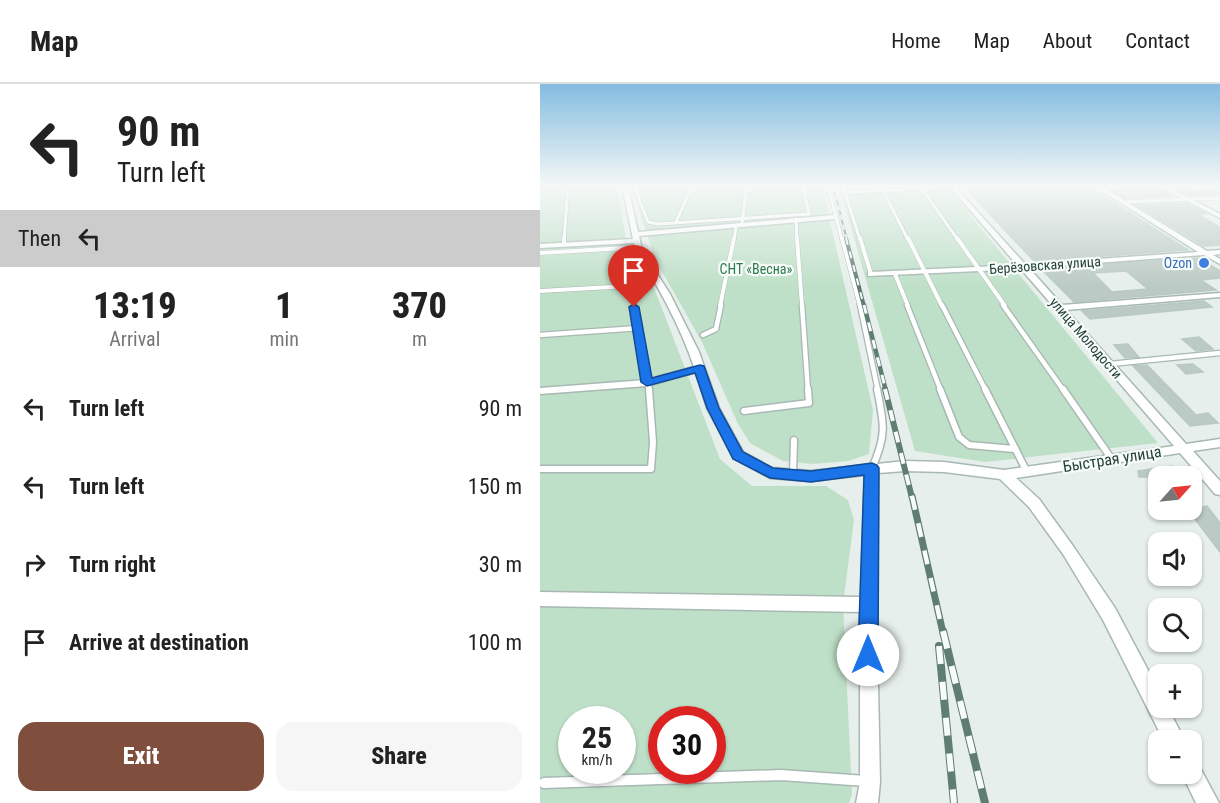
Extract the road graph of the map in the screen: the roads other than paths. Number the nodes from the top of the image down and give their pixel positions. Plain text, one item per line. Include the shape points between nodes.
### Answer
1 (796, 219) edge
2 (566, 220) edge
3 (633, 220) edge
4 (647, 220) edge
5 (761, 220) edge
6 (786, 220) edge
7 (835, 220) edge
8 (854, 220) edge
9 (898, 220) edge
10 (944, 220) edge
11 (982, 220) edge
12 (1151, 220) edge
13 (676, 222) joint
14 (740, 222) junction
15 (637, 237) junction
16 (564, 244) junction
17 (540, 246) edge
18 (1220, 252) edge
19 (540, 253) edge
20 (1204, 253) junction
21 (1220, 262) edge
22 (1024, 267) junction
23 (979, 270) junction
24 (926, 273) junction
25 (871, 274) joint
26 (895, 274) junction
27 (629, 286) junction
28 (540, 291) edge
29 (1220, 295) edge
30 (1061, 308) junction
31 (639, 328) junction
32 (540, 335) edge
33 (703, 335) dead end
34 (1220, 353) edge
35 (1110, 364) junction
36 (700, 368) junction
37 (647, 382) junction
38 (540, 391) edge
39 (744, 411) dead end
40 (794, 440) dead end
41 (1220, 443) edge
42 (1183, 448) junction
43 (1014, 449) junction
44 (1111, 458) junction
45 (872, 468) junction
46 (540, 469) edge
47 (1027, 472) junction
48 (793, 475) junction
49 (1004, 475) junction
50 (1220, 490) edge
51 (540, 599) edge
52 (868, 605) junction
53 (1169, 730) edge
54 (870, 782) junction
55 (544, 783) dead end
56 (1198, 784) edge
57 (867, 803) edge
58 (1208, 803) edge

1 - 39 lane via 808,403
2 - 16 lane
3 - 15 street, Быстрая улица
4 - 13 lane
5 - 14 lane
6 - 14 street
7 - 45 lane via 866,329 884,425 882,445
8 - 25 lane
9 - 24 lane
10 - 23 lane
11 - 22 street, улица Молодости
12 - 20 street
13 - 14 lane
14 - 15 street
14 - 33 lane via 716,329
15 - 16 street
15 - 36 street, Быстрая улица via 639,250 666,294
16 - 17 street
18 - 20 street, Берёзовская улица
19 - 27 lane via 625,248
20 - 21 street
20 - 22 street, Берёзовская улица
22 - 23 street, Берёзовская улица
22 - 30 street, улица Молодости
23 - 24 street, Берёзовская улица
23 - 44 lane
24 - 26 street, Берёзовская улица
24 - 43 lane
25 - 26 street, Берёзовская улица
26 - 43 lane via 959,437 969,445
27 - 28 lane
27 - 31 lane
29 - 30 street
30 - 35 street, улица Молодости
31 - 32 lane
31 - 37 lane
34 - 35 lane
35 - 42 street, улица Молодости
36 - 37 street
36 - 48 street, Быстрая улица via 713,408 738,456 770,473
37 - 38 street
37 - 46 lane via 651,469
40 - 48 lane
41 - 42 street, Быстрая улица
42 - 44 street, Быстрая улица
42 - 50 street, улица Молодости
43 - 47 lane
44 - 47 street, Быстрая улица
45 - 48 street, Быстрая улица
45 - 49 street, Быстрая улица via 944,467
45 - 52 street
47 - 49 street, Быстрая улица
49 - 53 street via 1034,503 1068,550 1109,615
51 - 52 street
52 - 54 street
54 - 55 lane via 781,775
54 - 57 street
56 - 58 street

